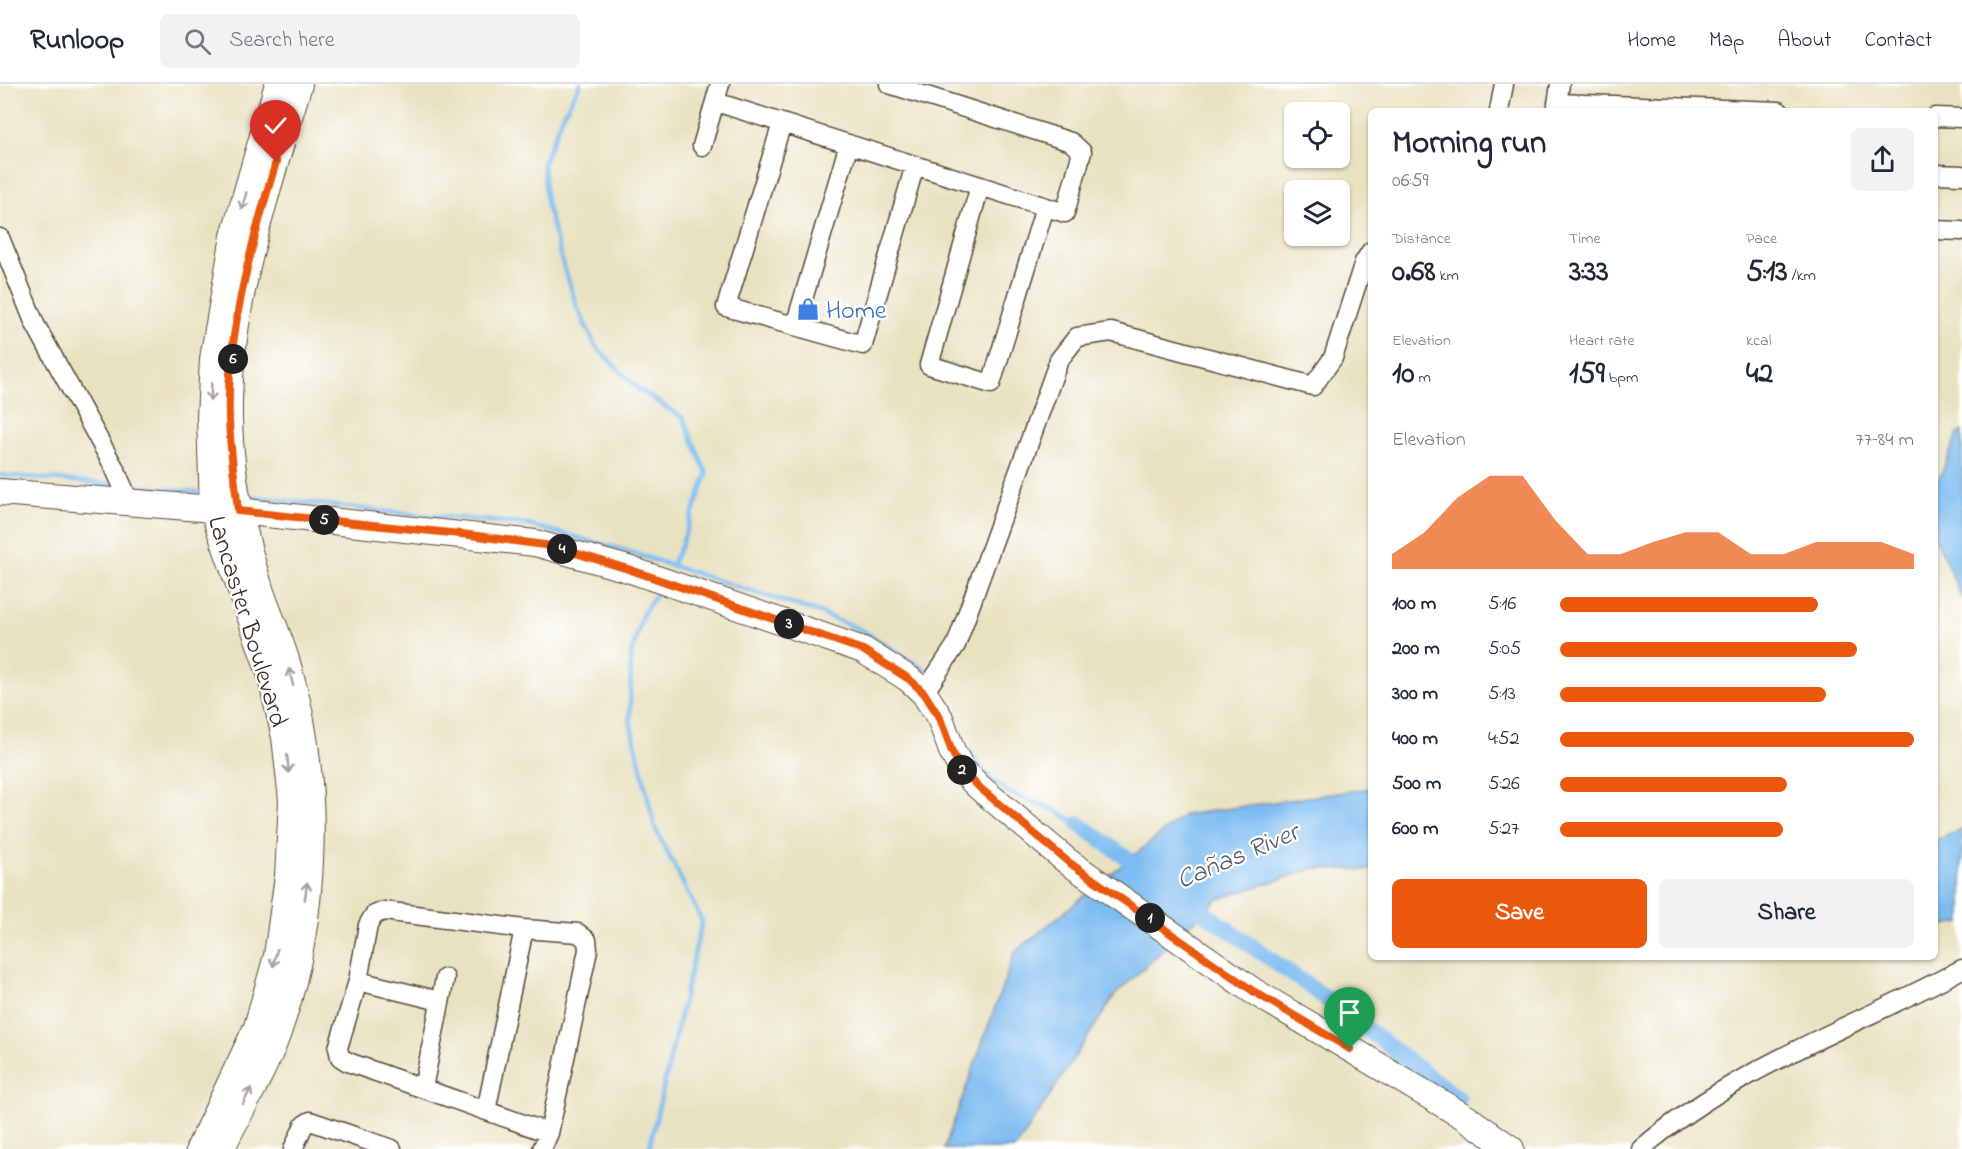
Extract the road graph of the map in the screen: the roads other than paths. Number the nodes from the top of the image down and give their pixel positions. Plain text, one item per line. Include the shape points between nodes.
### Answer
1 (278, 84) edge
2 (299, 84) edge
3 (889, 84) edge
4 (1504, 84) edge
5 (1560, 84) edge
6 (718, 93) edge
7 (1556, 107) edge
8 (1500, 108) edge
9 (1612, 108) edge
10 (1938, 117) edge
11 (1962, 118) edge
12 (782, 123) junction
13 (849, 144) junction
14 (702, 146) dead end
15 (915, 165) junction
16 (1938, 174) edge
17 (1962, 175) edge
18 (980, 186) junction
19 (1045, 207) junction
20 (1938, 230) edge
21 (1962, 231) edge
22 (0, 238) edge
23 (1368, 256) edge
24 (795, 326) junction
25 (0, 492) edge
26 (130, 503) junction
27 (213, 510) junction
28 (238, 511) junction
29 (924, 693) junction
30 (524, 929) junction
31 (1962, 969) edge
32 (445, 978) dead end
33 (358, 981) junction
34 (440, 1001) junction
35 (423, 1088) junction
36 (486, 1111) junction
37 (545, 1141) edge
38 (199, 1149) edge
39 (221, 1149) edge
40 (293, 1149) edge
41 (392, 1149) edge
42 (1511, 1149) edge
43 (1641, 1149) edge

1 -> 27 main road, Lancaster Boulevard via 234,236 218,323 210,417
2 - 28 main road, Lancaster Boulevard via 253,240 232,362 229,419
3 - 19 street via 1071,142 1082,152 1065,213
4 - 8 street
5 - 7 street
6 - 12 street
6 - 14 street
7 - 9 street
10 - 11 street
12 - 13 street
12 - 24 street via 726,308
13 - 15 street
13 - 24 street
15 - 18 street
15 - 24 street via 863,345
16 - 17 street
18 - 19 street
18 - 19 street via 929,365 991,384
20 - 21 street
22 - 26 street via 36,324
23 - 29 street via 1333,358 1313,386 1111,332 1077,337 1059,360 956,645
25 - 26 main road
26 - 27 main road
27 - 28 main road
27 -> 38 main road, Lancaster Boulevard via 270,673 285,737 292,800 288,876 277,956 257,1026
28 - 29 main road via 552,546 863,650
39 -> 28 main road, Lancaster Boulevard via 276,1035 297,959 308,879 312,799 304,734 289,669
29 - 42 main road via 940,718 963,771 1067,861 1279,1007 1440,1102
30 - 33 street via 384,911 374,915 368,925
30 - 36 street
30 - 37 street via 578,933 587,940 588,950
31 - 43 street via 1755,1073 1671,1122
32 - 34 street
33 - 34 street
33 - 35 street via 338,1048 340,1057
34 - 35 street
35 - 36 street
36 - 37 street
40 - 41 street via 304,1125 310,1121

